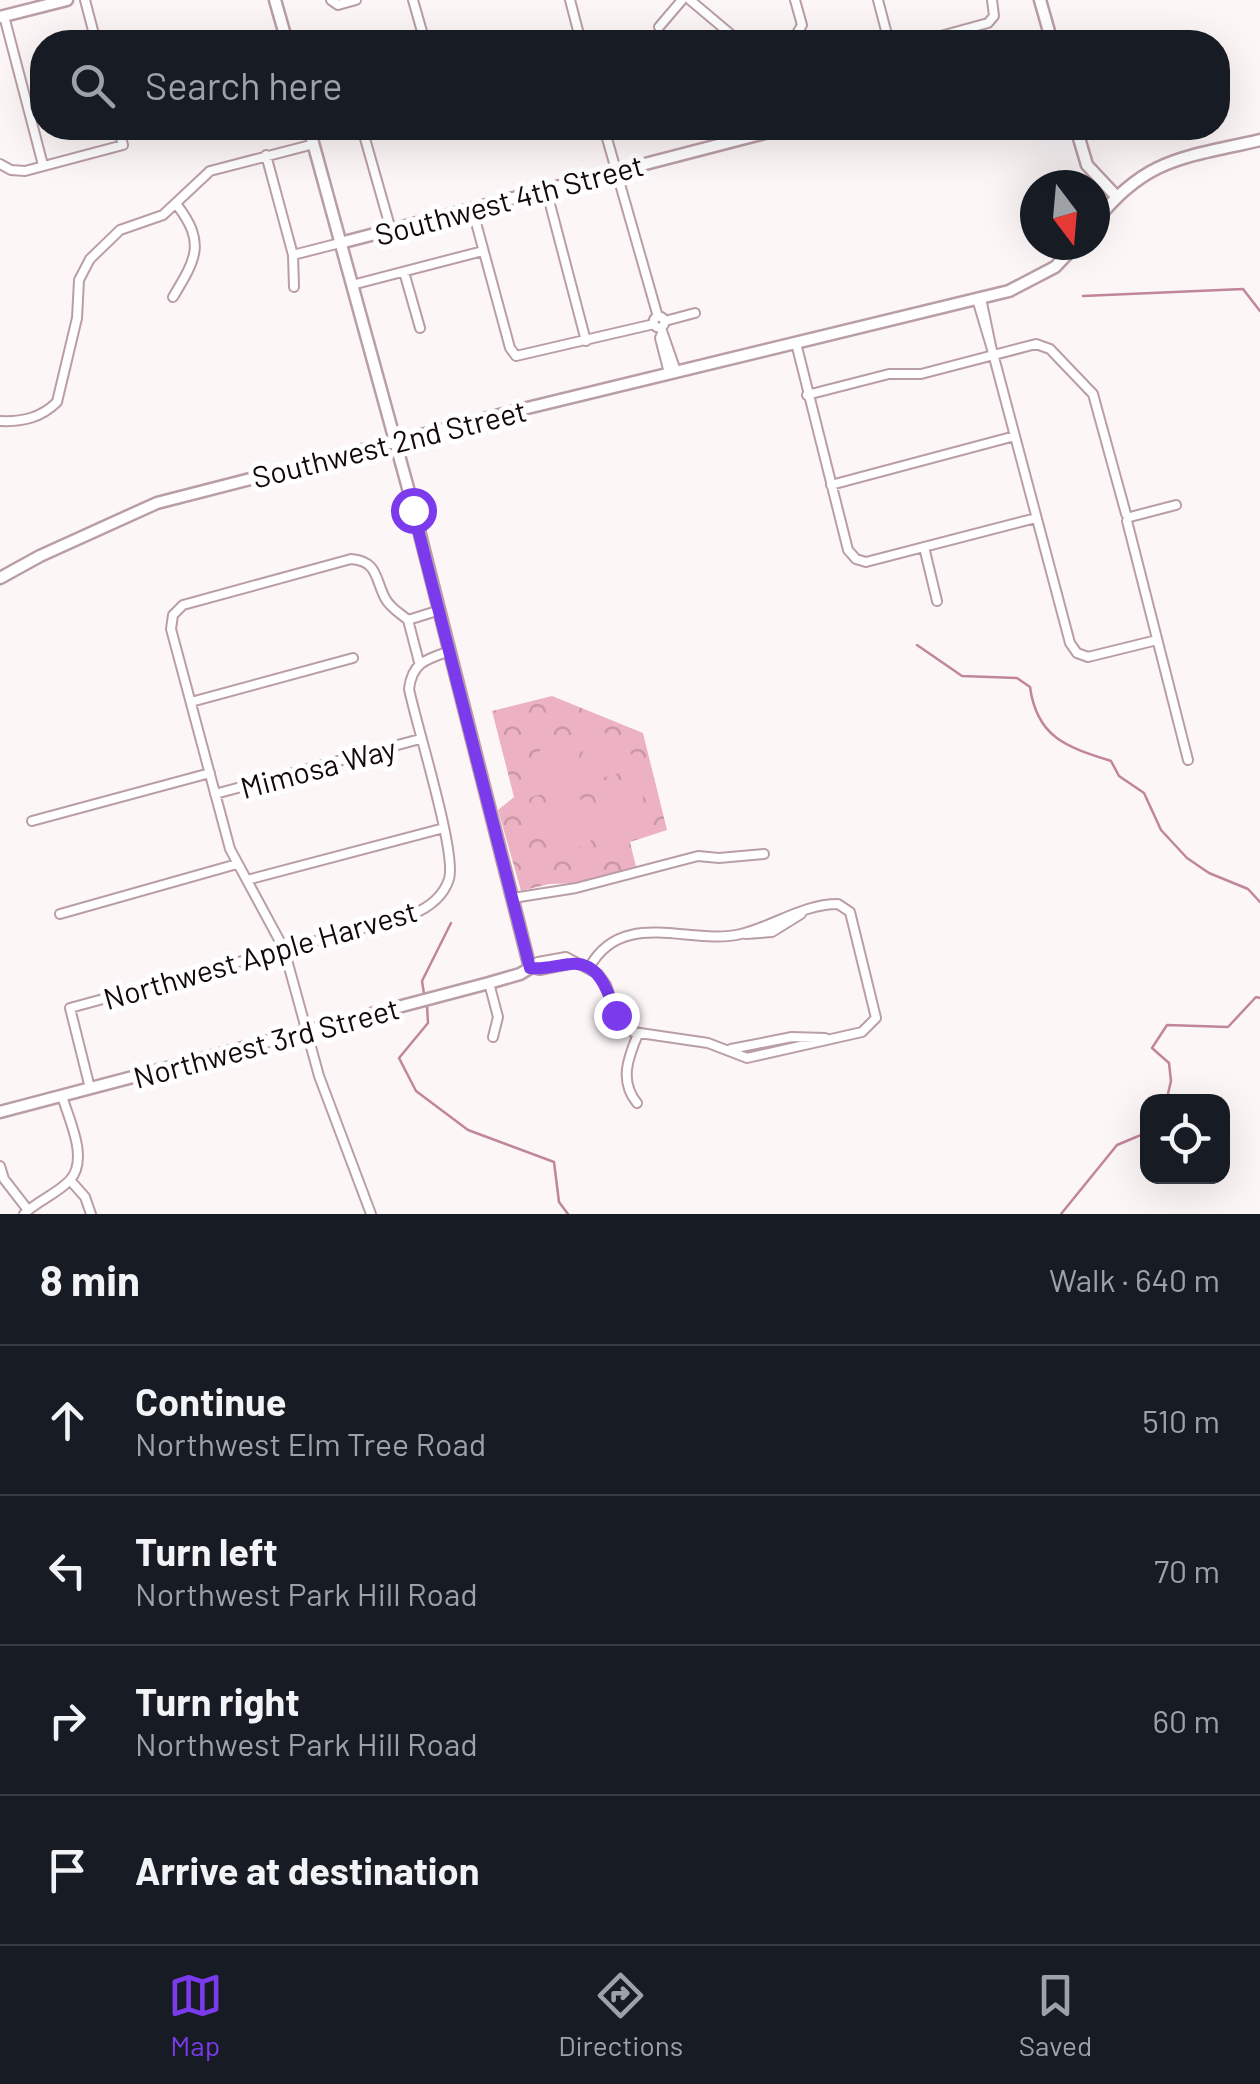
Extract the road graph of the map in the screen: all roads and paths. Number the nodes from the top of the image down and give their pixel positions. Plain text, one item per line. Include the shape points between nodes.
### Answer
1 (68, 0) edge
2 (85, 0) edge
3 (276, 0) edge
4 (356, 0) edge
5 (413, 0) edge
6 (570, 0) edge
7 (682, 0) edge
8 (690, 0) edge
9 (795, 0) edge
10 (878, 0) edge
11 (992, 0) edge
12 (1040, 0) edge
13 (334, 2) edge
14 (2, 17) edge
15 (659, 27) dead end
16 (93, 30) edge
17 (284, 30) edge
18 (422, 30) edge
19 (578, 30) edge
20 (726, 30) edge
21 (799, 30) edge
22 (887, 30) edge
23 (965, 30) edge
24 (1049, 30) edge
25 (30, 118) edge
26 (36, 140) edge
27 (121, 140) edge
28 (313, 140) edge
29 (365, 140) edge
30 (608, 140) edge
31 (738, 140) edge
32 (1080, 140) edge
33 (1260, 140) edge
34 (314, 144) junction
35 (266, 156) junction
36 (0, 164) edge
37 (43, 165) junction
38 (618, 171) junction
39 (546, 189) junction
40 (1116, 196) junction
41 (1110, 203) edge
42 (176, 205) junction
43 (472, 208) junction
44 (391, 230) junction
45 (340, 243) junction
46 (483, 252) junction
47 (293, 256) junction
48 (1062, 260) edge
49 (404, 272) junction
50 (351, 285) junction
51 (294, 287) dead end
52 (173, 297) dead end
53 (979, 298) junction
54 (695, 313) dead end
55 (660, 325) junction
56 (420, 328) dead end
57 (586, 341) junction
58 (793, 343) junction
59 (992, 350) junction
60 (672, 372) junction
61 (807, 395) junction
62 (0, 420) edge
63 (1015, 436) junction
64 (394, 442) junction
65 (831, 484) junction
66 (1176, 505) dead end
67 (1036, 518) junction
68 (1128, 518) junction
69 (924, 547) junction
70 (0, 578) edge
71 (938, 600) dead end
72 (440, 610) junction
73 (408, 620) junction
74 (1157, 640) junction
75 (450, 651) junction
76 (354, 658) dead end
77 (419, 662) junction
78 (191, 702) junction
79 (420, 739) junction
80 (1188, 760) dead end
81 (210, 773) junction
82 (216, 794) junction
83 (32, 821) dead end
84 (444, 828) junction
85 (764, 854) dead end
86 (237, 864) junction
87 (247, 880) junction
88 (514, 898) junction
89 (60, 914) dead end
90 (284, 949) junction
91 (530, 968) junction
92 (589, 968) junction
93 (490, 982) junction
94 (305, 1031) junction
95 (638, 1034) junction
96 (492, 1037) dead end
97 (90, 1088) junction
98 (62, 1096) junction
99 (637, 1104) dead end
100 (0, 1112) edge
101 (0, 1166) edge
102 (70, 1180) junction
103 (26, 1212) edge
104 (91, 1214) edge
105 (371, 1214) edge

1 - 14 street
2 - 16 street
3 - 17 street
4 - 13 street
5 - 18 street
6 - 19 street
7 - 15 street
8 - 20 street
9 - 21 street
10 - 22 street
11 - 23 street via 993,18
12 - 24 street
14 - 25 street
26 - 37 street
27 - 37 street via 122,145
28 - 34 street
29 - 44 street
30 - 38 street
31 - 38 street, Southwest 4th Street
32 - 40 street via 1087,165
33 - 40 street via 1168,163
34 - 35 street
34 - 45 street
35 - 42 street via 210,171
35 - 47 street
36 - 37 street via 25,171
38 - 39 street, Southwest 4th Street
38 - 55 street
39 - 43 street, Southwest 4th Street
39 - 57 street
40 - 41 street
42 - 52 street via 195,234 192,266
42 - 62 street via 120,230 90,258 79,280 77,318 56,402 34,417
43 - 44 street, Southwest 4th Street
43 - 46 street
44 - 45 street, Southwest 4th Street
45 - 47 street, Southwest 4th Street
45 - 50 street
46 - 49 street
46 - 57 street via 510,348 522,357
47 - 51 street
48 - 53 street, Southwest 2nd Street via 1036,280
49 - 50 street
49 - 56 street
50 - 64 street
53 - 58 street, Southwest 2nd Street
53 - 59 street
54 - 55 street
55 - 57 street
55 - 60 street
58 - 60 street, Southwest 2nd Street
58 - 61 street
59 - 61 street via 922,374 888,374
59 - 63 street
59 - 68 street via 1036,344 1050,349 1093,394
60 - 64 street, Southwest 2nd Street
61 - 65 street
63 - 65 street
63 - 67 street
64 - 70 street, Southwest 2nd Street via 156,504
64 - 72 street
65 - 69 street via 856,559
66 - 68 street
67 - 69 street
67 - 74 street via 1077,653 1088,657
68 - 74 street
69 - 71 street
72 - 73 street
72 - 75 street
73 - 77 street
73 - 78 street via 385,599 374,568 351,559 182,605 171,628
74 - 80 street
75 - 77 street
75 - 88 street
76 - 78 street
77 - 79 street via 409,689
78 - 81 street
79 - 82 street, Mimosa Way
79 - 84 street
81 - 82 street
81 - 83 street
82 - 86 street
84 - 87 street
84 - 90 street, Northwest Apple Harvest via 452,862 444,891 427,908
85 - 88 street via 698,856
86 - 87 street
86 - 89 street
87 - 90 street
88 - 91 street
90 - 94 street
90 - 97 street, Northwest Apple Harvest via 70,1008
91 - 92 street via 576,962
91 - 93 street, Northwest 3rd Street
92 - 95 street via 606,984 622,1024
92 - 95 street via 598,952 637,935 772,932 805,910 846,906 876,1008 872,1025 862,1032 730,1049
93 - 94 street, Northwest 3rd Street
93 - 96 street via 498,1018
94 - 97 street, Northwest 3rd Street
94 - 105 street
95 - 99 street via 626,1083
97 - 98 street, Northwest 3rd Street
98 - 100 street, Northwest 3rd Street
98 - 102 street via 78,1155
101 - 103 street
102 - 103 street
102 - 104 street

